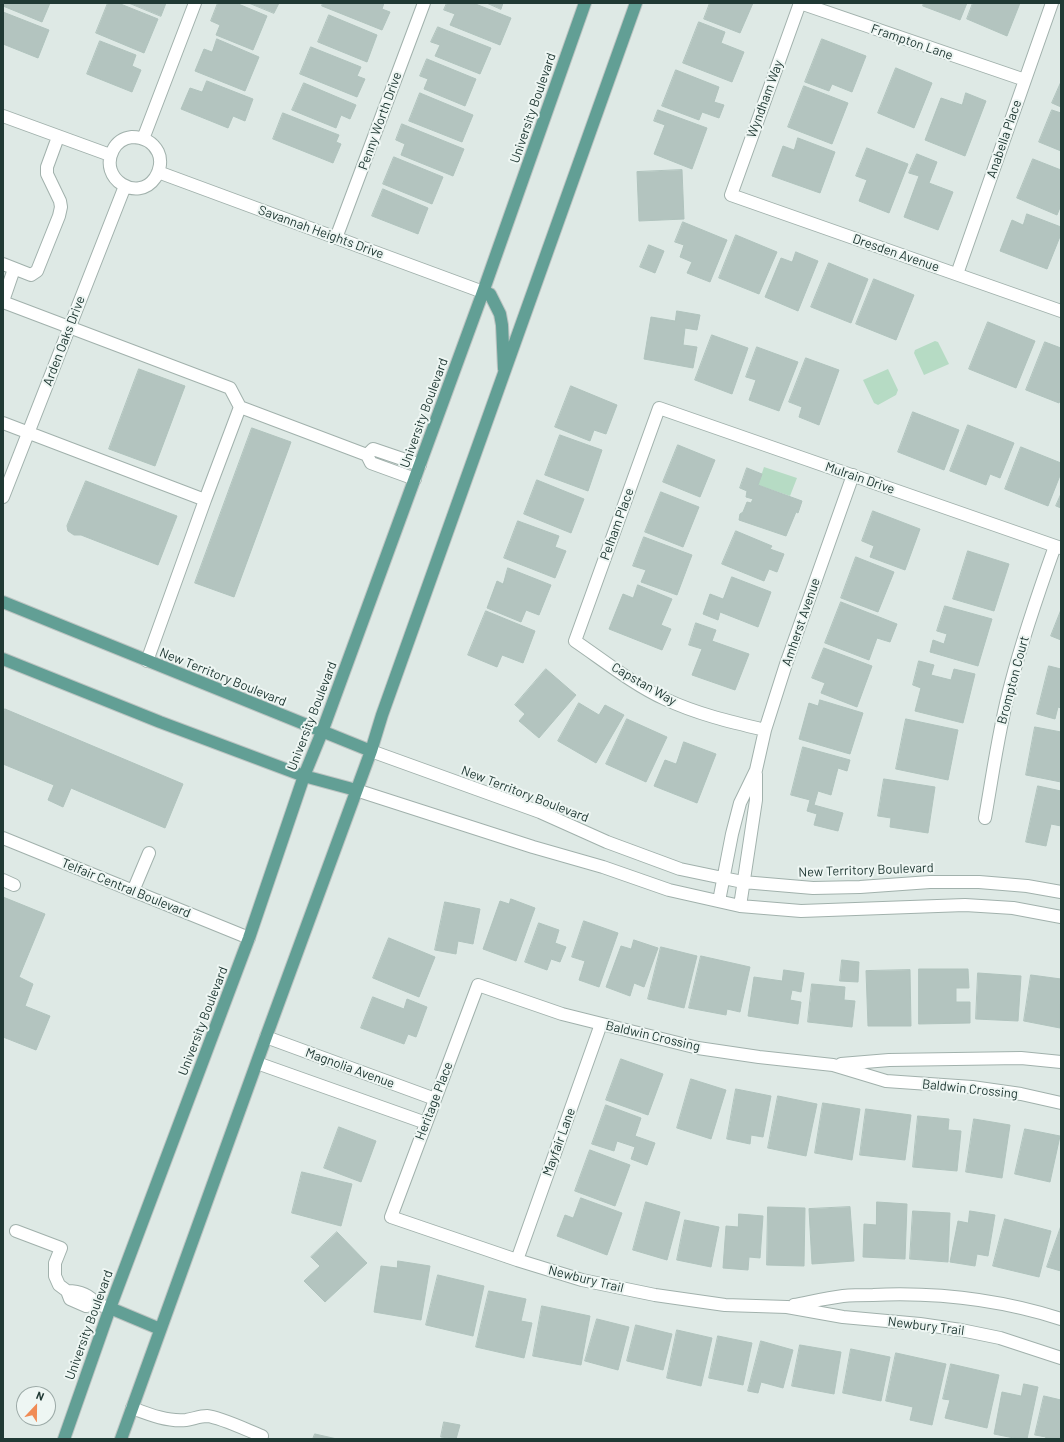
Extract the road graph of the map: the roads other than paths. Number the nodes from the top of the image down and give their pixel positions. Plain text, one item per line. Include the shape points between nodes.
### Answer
1 (195, 3) edge
2 (424, 3) edge
3 (585, 3) edge
4 (636, 3) edge
5 (800, 3) edge
6 (1052, 3) edge
7 (1025, 80) junction
8 (3, 116) edge
9 (58, 137) junction
10 (144, 139) junction
11 (110, 155) junction
12 (158, 172) junction
13 (125, 186) junction
14 (731, 195) joint
15 (336, 238) junction
16 (9, 267) edge
17 (957, 274) junction
18 (483, 292) junction
19 (3, 302) edge
20 (1061, 311) edge
21 (70, 327) junction
22 (504, 374) junction
23 (240, 407) junction
24 (660, 408) joint
25 (3, 423) edge
26 (28, 432) junction
27 (368, 455) junction
28 (420, 465) junction
29 (853, 476) junction
30 (415, 479) junction
31 (3, 497) edge
32 (205, 500) junction
33 (1058, 547) edge
34 (3, 602) edge
35 (575, 640) joint
36 (3, 659) edge
37 (147, 661) junction
38 (765, 730) junction
39 (322, 732) junction
40 (371, 751) junction
41 (756, 770) junction
42 (304, 776) junction
43 (356, 790) junction
44 (985, 818) dead end
45 (3, 838) edge
46 (149, 853) dead end
47 (723, 878) junction
48 (743, 882) junction
49 (133, 891) junction
50 (1061, 892) edge
51 (719, 901) junction
52 (740, 906) junction
53 (1061, 917) edge
54 (249, 938) junction
55 (478, 985) joint
56 (601, 1024) junction
57 (266, 1037) junction
58 (1061, 1062) edge
59 (257, 1063) junction
60 (833, 1065) junction
61 (435, 1099) junction
62 (1061, 1103) edge
63 (426, 1123) junction
64 (391, 1217) joint
65 (16, 1231) dead end
66 (517, 1260) junction
67 (787, 1307) junction
68 (110, 1308) junction
69 (1061, 1319) edge
70 (160, 1329) junction
71 (1061, 1358) edge
72 (132, 1408) junction
73 (262, 1436) dead end
74 (64, 1439) edge
75 (121, 1439) edge

1 - 10 street
2 - 15 street, Penny Worth Drive
3 - 18 main road, University Boulevard
4 - 22 main road
5 - 7 street, Frampton Lane
5 - 14 street, Wyndham Way
6 - 7 street, Anabella Place
7 - 17 street, Anabella Place
8 - 9 street
9 - 11 street
9 - 16 street via 47,174 60,201 59,216 37,271 31,275
10 - 11 street via 132,137 122,140
10 - 12 street via 158,152
11 - 13 street via 111,173
12 - 13 street via 146,186
12 - 15 street, Savannah Heights Drive
13 - 21 street, Arden Oaks Drive
14 - 17 street, Dresden Avenue
15 - 18 street, Savannah Heights Drive
16 - 19 street
17 - 20 street, Dresden Avenue
18 - 22 main road via 490,294 500,314
18 - 28 main road, University Boulevard
19 - 21 street
21 - 23 street via 230,388
21 - 26 street, Arden Oaks Drive
22 - 40 main road
23 - 27 street
23 - 32 street
24 - 29 street, Mulrain Drive
24 - 35 street, Pelham Place
25 - 26 street
26 - 31 street, Arden Oaks Drive
26 - 32 street
27 - 28 street via 373,449
27 - 30 street via 371,463
28 - 30 main road, University Boulevard
29 - 33 street, Mulrain Drive
29 - 38 street, Amherst Avenue
30 - 39 main road, University Boulevard
32 - 37 street
33 - 44 street, Brompton Court via 1025,635 1011,684
34 - 37 main road, New Territory Boulevard
35 - 38 street, Capstan Way via 664,699 698,712
36 - 42 main road
37 - 39 main road, New Territory Boulevard
38 - 41 street, Amherst Avenue
39 - 40 main road, New Territory Boulevard
39 - 42 main road, University Boulevard
40 - 43 main road
40 - 47 street, New Territory Boulevard via 540,812 607,842 680,869
41 - 47 street, Amherst Avenue via 740,803
41 - 48 street, Amherst Avenue via 756,800
42 - 43 main road
42 - 54 main road, University Boulevard
43 - 51 street via 669,890
43 - 57 main road
45 - 49 street, Telfair Central Boulevard
46 - 49 street
47 - 48 street, New Territory Boulevard
47 - 51 street, Amherst Avenue
48 - 50 street, New Territory Boulevard via 814,888 979,882
48 - 52 street, Amherst Avenue
49 - 54 street, Telfair Central Boulevard
51 - 52 street
52 - 53 street via 801,911 965,905 1013,908
54 - 68 main road, University Boulevard
55 - 56 street, Baldwin Crossing via 562,1014
55 - 61 street, Heritage Place
56 - 60 street, Baldwin Crossing via 698,1048
56 - 66 street, Mayfair Lane
57 - 59 main road
57 - 61 street, Magnolia Avenue
58 - 60 street, Baldwin Crossing via 1013,1058 889,1060
59 - 63 street, Magnolia Avenue
59 - 70 main road
60 - 62 street, Baldwin Crossing via 886,1081 972,1087
61 - 63 street, Heritage Place
63 - 64 street, Heritage Place
64 - 66 street, Newbury Trail
65 - 68 street via 61,1248 55,1264 55,1276 70,1299 86,1306 96,1304
66 - 67 street, Newbury Trail via 582,1280 656,1295 725,1305
67 - 69 street, Newbury Trail via 843,1296 946,1296 1000,1303
67 - 71 street, Newbury Trail via 843,1317 961,1330 1000,1338
68 - 70 main road
68 - 74 main road, University Boulevard
70 - 72 main road
72 - 73 street via 172,1420 207,1416
72 - 75 main road

